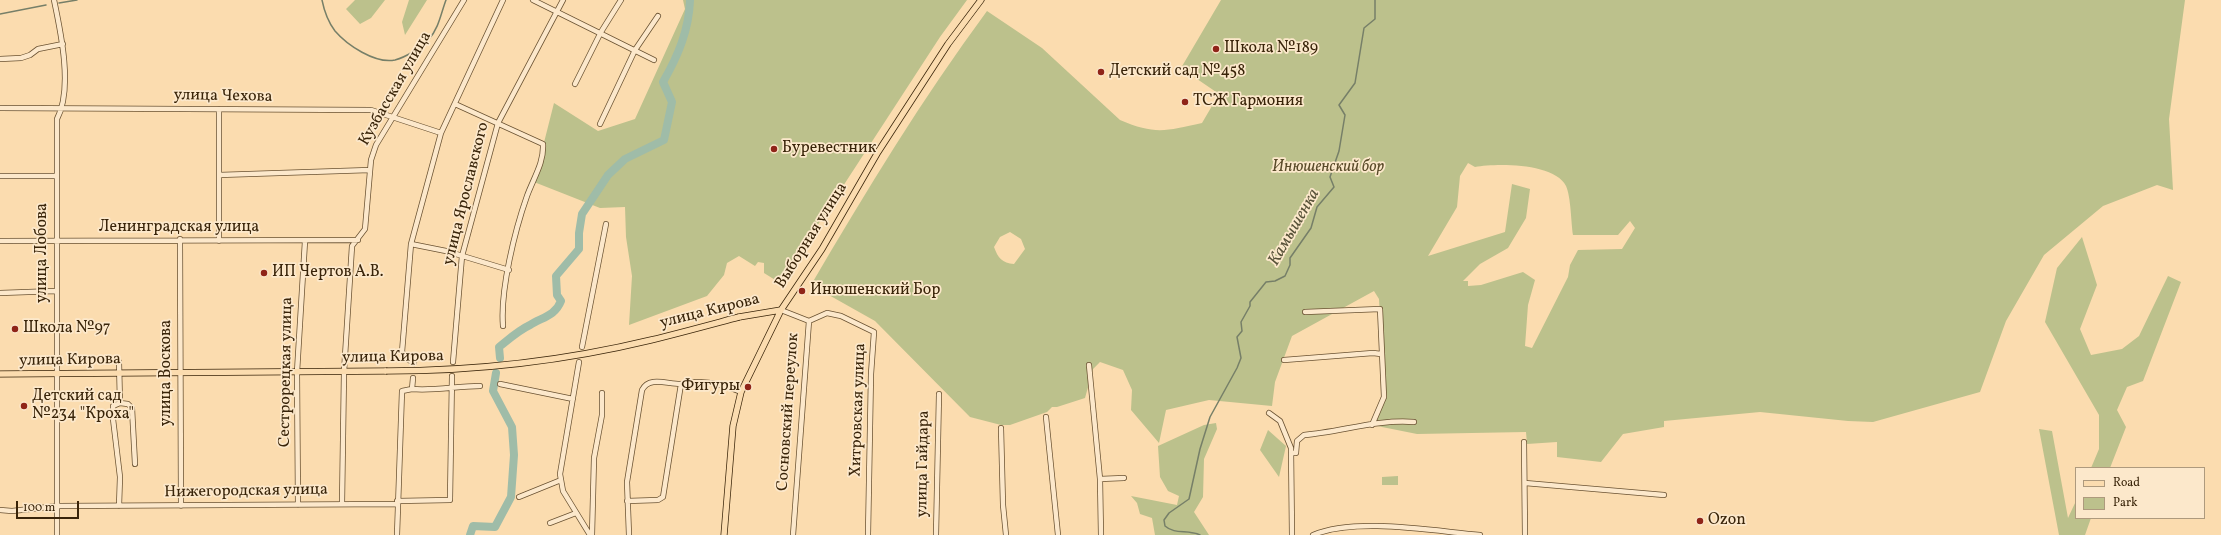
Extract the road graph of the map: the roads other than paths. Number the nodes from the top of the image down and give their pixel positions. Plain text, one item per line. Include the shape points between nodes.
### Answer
1 (54, 0) edge
2 (464, 0) edge
3 (503, 0) edge
4 (533, 0) edge
5 (563, 0) edge
6 (622, 0) edge
7 (981, 0) edge
8 (556, 13) junction
9 (658, 16) dead end
10 (600, 32) junction
11 (63, 44) junction
12 (635, 50) junction
13 (0, 59) edge
14 (654, 60) dead end
15 (575, 84) dead end
16 (455, 104) junction
17 (0, 108) edge
18 (63, 108) junction
19 (219, 110) junction
20 (394, 117) junction
21 (498, 123) junction
22 (600, 124) dead end
23 (441, 133) junction
24 (370, 170) junction
25 (0, 176) edge
26 (57, 176) junction
27 (219, 176) junction
28 (606, 224) dead end
29 (180, 240) junction
30 (305, 240) junction
31 (358, 240) junction
32 (0, 241) edge
33 (220, 241) junction
34 (56, 242) junction
35 (411, 244) junction
36 (462, 256) junction
37 (509, 270) junction
38 (56, 292) junction
39 (0, 293) edge
40 (781, 310) junction
41 (1305, 312) dead end
42 (809, 321) junction
43 (503, 326) dead end
44 (582, 347) dead end
45 (1381, 354) junction
46 (1284, 360) dead end
47 (119, 362) dead end
48 (453, 362) dead end
49 (579, 362) dead end
50 (414, 363) dead end
51 (1089, 365) dead end
52 (297, 372) junction
53 (344, 372) junction
54 (119, 373) junction
55 (180, 373) junction
56 (0, 374) edge
57 (58, 374) junction
58 (452, 376) dead end
59 (413, 378) dead end
60 (500, 384) dead end
61 (681, 384) junction
62 (451, 386) junction
63 (480, 386) dead end
64 (412, 389) junction
65 (741, 392) junction
66 (602, 393) dead end
67 (939, 394) dead end
68 (572, 400) junction
69 (120, 403) junction
70 (1269, 414) dead end
71 (1046, 417) dead end
72 (1414, 422) dead end
73 (1372, 425) junction
74 (1001, 428) dead end
75 (1524, 442) dead end
76 (1292, 453) junction
77 (134, 464) dead end
78 (1124, 478) dead end
79 (1100, 479) junction
80 (561, 480) junction
81 (1524, 483) junction
82 (1664, 495) dead end
83 (519, 497) dead end
84 (627, 501) junction
85 (397, 502) junction
86 (342, 504) junction
87 (298, 505) junction
88 (58, 506) junction
89 (119, 506) junction
90 (181, 506) junction
91 (0, 510) edge
92 (576, 514) junction
93 (550, 523) dead end
94 (57, 535) edge
95 (397, 535) edge
96 (591, 535) edge
97 (629, 535) edge
98 (724, 535) edge
99 (793, 535) edge
100 (868, 535) edge
101 (936, 535) edge
102 (1006, 535) edge
103 (1058, 535) edge
104 (1100, 535) edge
105 (1292, 535) edge
106 (1313, 535) edge
107 (1480, 535) edge
108 (1525, 535) edge

1 - 11 street, улица Лобова
2 - 20 street, Кузбасская улица
3 - 16 street
4 - 8 street
5 - 8 street, улица Ярославского
6 - 10 street
7 - 40 main road, Выборная улица via 948,44 878,152 822,248
8 - 10 street
8 - 21 street, улица Ярославского
9 - 12 street
10 - 12 street
10 - 15 street
11 - 13 street via 38,49 21,58
11 - 18 street, улица Лобова
12 - 14 street
12 - 22 street
16 - 21 street
16 - 23 street
17 - 18 street, улица Чехова
18 - 19 street, улица Чехова
18 - 26 street, улица Лобова via 57,119
19 - 20 street, улица Чехова via 371,110
19 - 27 street
20 - 23 street, улица Чехова
20 - 24 street, Кузбасская улица via 376,145
21 - 36 street, улица Ярославского
21 - 37 street via 543,144 544,157 524,205
23 - 35 street
24 - 27 street
24 - 31 street, Кузбасская улица via 365,229
25 - 26 street
26 - 34 street, улица Лобова
27 - 33 street
28 - 44 street
29 - 33 street, Ленинградская улица
29 - 34 street, Ленинградская улица
29 - 55 street, улица Воскова
30 - 31 street, Ленинградская улица
30 - 33 street, Ленинградская улица
30 - 52 street, Сестрорецкая улица
31 - 53 street, Кузбасская улица via 352,246
32 - 34 street, Ленинградская улица
34 - 38 street, улица Лобова
35 - 36 street
35 - 50 street via 402,352
36 - 37 street
36 - 48 street, улица Ярославского
37 - 43 street via 502,316
38 - 39 street
38 - 57 street, улица Лобова
40 - 42 street, Сосновский переулок
40 - 53 main road, улица Кирова, bridge via 765,311 651,340 564,357 466,368
40 - 65 main road, Выборная улица
41 - 45 street via 1380,308
42 - 99 street, Сосновский переулок
42 - 100 street, Хитровская улица via 827,313 841,316 874,332
45 - 46 street
45 - 73 street via 1384,398
47 - 54 street
49 - 68 street
51 - 79 street
52 - 53 main road, улица Кирова
52 - 55 main road, улица Кирова
52 - 87 street, Сестрорецкая улица
53 - 86 street, Кузбасская улица
54 - 55 main road, улица Кирова
54 - 57 main road, улица Кирова
54 - 69 street
55 - 90 street, улица Воскова
56 - 57 main road, улица Кирова
57 - 88 street, улица Лобова
58 - 62 street
59 - 64 street
60 - 68 street
61 - 65 street via 718,384
61 - 84 street via 663,497 658,500
61 - 84 street via 648,383 642,390 628,474
62 - 63 street
62 - 64 street via 426,390
62 - 85 street, Нижегородская улица via 450,500
64 - 85 street via 402,391
65 - 98 main road, Выборная улица via 733,426
66 - 96 street via 602,415 594,458
67 - 101 street, улица Гайдара
68 - 80 street
69 - 77 street via 128,404 132,408
69 - 89 street via 113,406 120,477
70 - 76 street via 1280,421
71 - 103 street
72 - 73 street via 1384,421
73 - 76 street via 1304,436 1297,441 1296,453
74 - 102 street
75 - 81 street
76 - 105 street
78 - 79 street
79 - 104 street
80 - 83 street
80 - 92 street via 562,491
81 - 82 street
81 - 108 street
84 - 97 street
85 - 86 street, Нижегородская улица
85 - 95 street
86 - 87 street, Нижегородская улица
87 - 90 street, Нижегородская улица
88 - 89 street, Нижегородская улица
88 - 91 street, Нижегородская улица
88 - 94 street, улица Лобова
89 - 90 street, Нижегородская улица
92 - 93 street
92 - 96 street
106 - 107 street via 1336,528 1367,526

